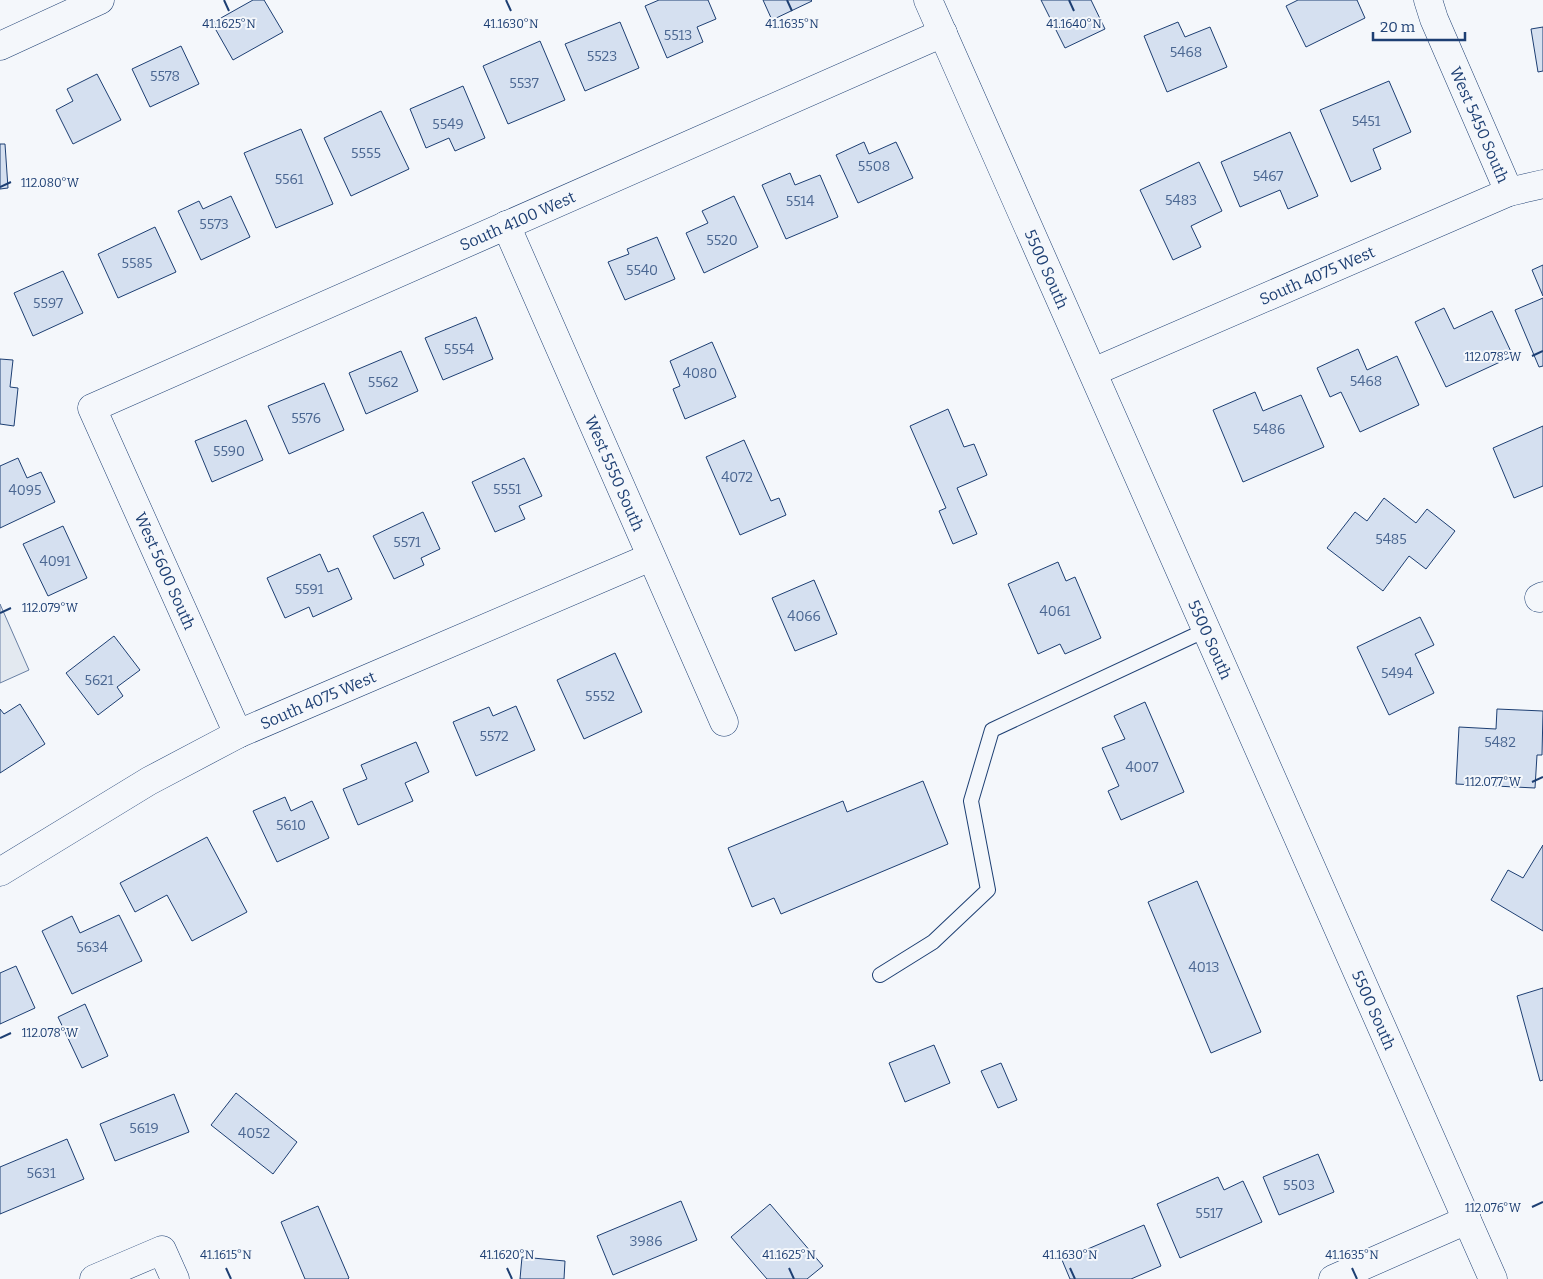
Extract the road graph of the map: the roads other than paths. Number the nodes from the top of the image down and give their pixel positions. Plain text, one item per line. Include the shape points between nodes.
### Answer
1 (100, 0) edge
2 (928, 0) edge
3 (1428, 0) edge
4 (943, 33) junction
5 (0, 46) edge
6 (1543, 184) edge
7 (1509, 192) junction
8 (506, 225) junction
9 (1092, 372) junction
10 (92, 408) joint
11 (651, 557) junction
12 (1206, 630) junction
13 (724, 722) dead end
14 (238, 734) junction
15 (0, 872) edge
16 (880, 975) dead end
17 (1467, 1220) junction
18 (94, 1279) edge
19 (175, 1279) edge
20 (1333, 1279) edge
21 (1493, 1279) edge

1 - 5 street
2 - 4 street, 5500 South
3 - 7 street, West 5450 South
4 - 8 street, South 4100 West
4 - 9 street, 5500 South
6 - 7 street, South 4075 West
7 - 9 street, South 4075 West
8 - 10 street, South 4100 West
8 - 11 street, West 5550 South
9 - 12 street, 5500 South
10 - 14 street, West 5600 South
11 - 13 street, West 5550 South
11 - 14 street, South 4075 West
12 - 16 lane via 992,730 971,800 988,890 933,942
12 - 17 street, 5500 South
14 - 15 street, South 4075 West via 150,780
17 - 20 street
17 - 21 street, 5500 South
18 - 19 street via 162,1250

